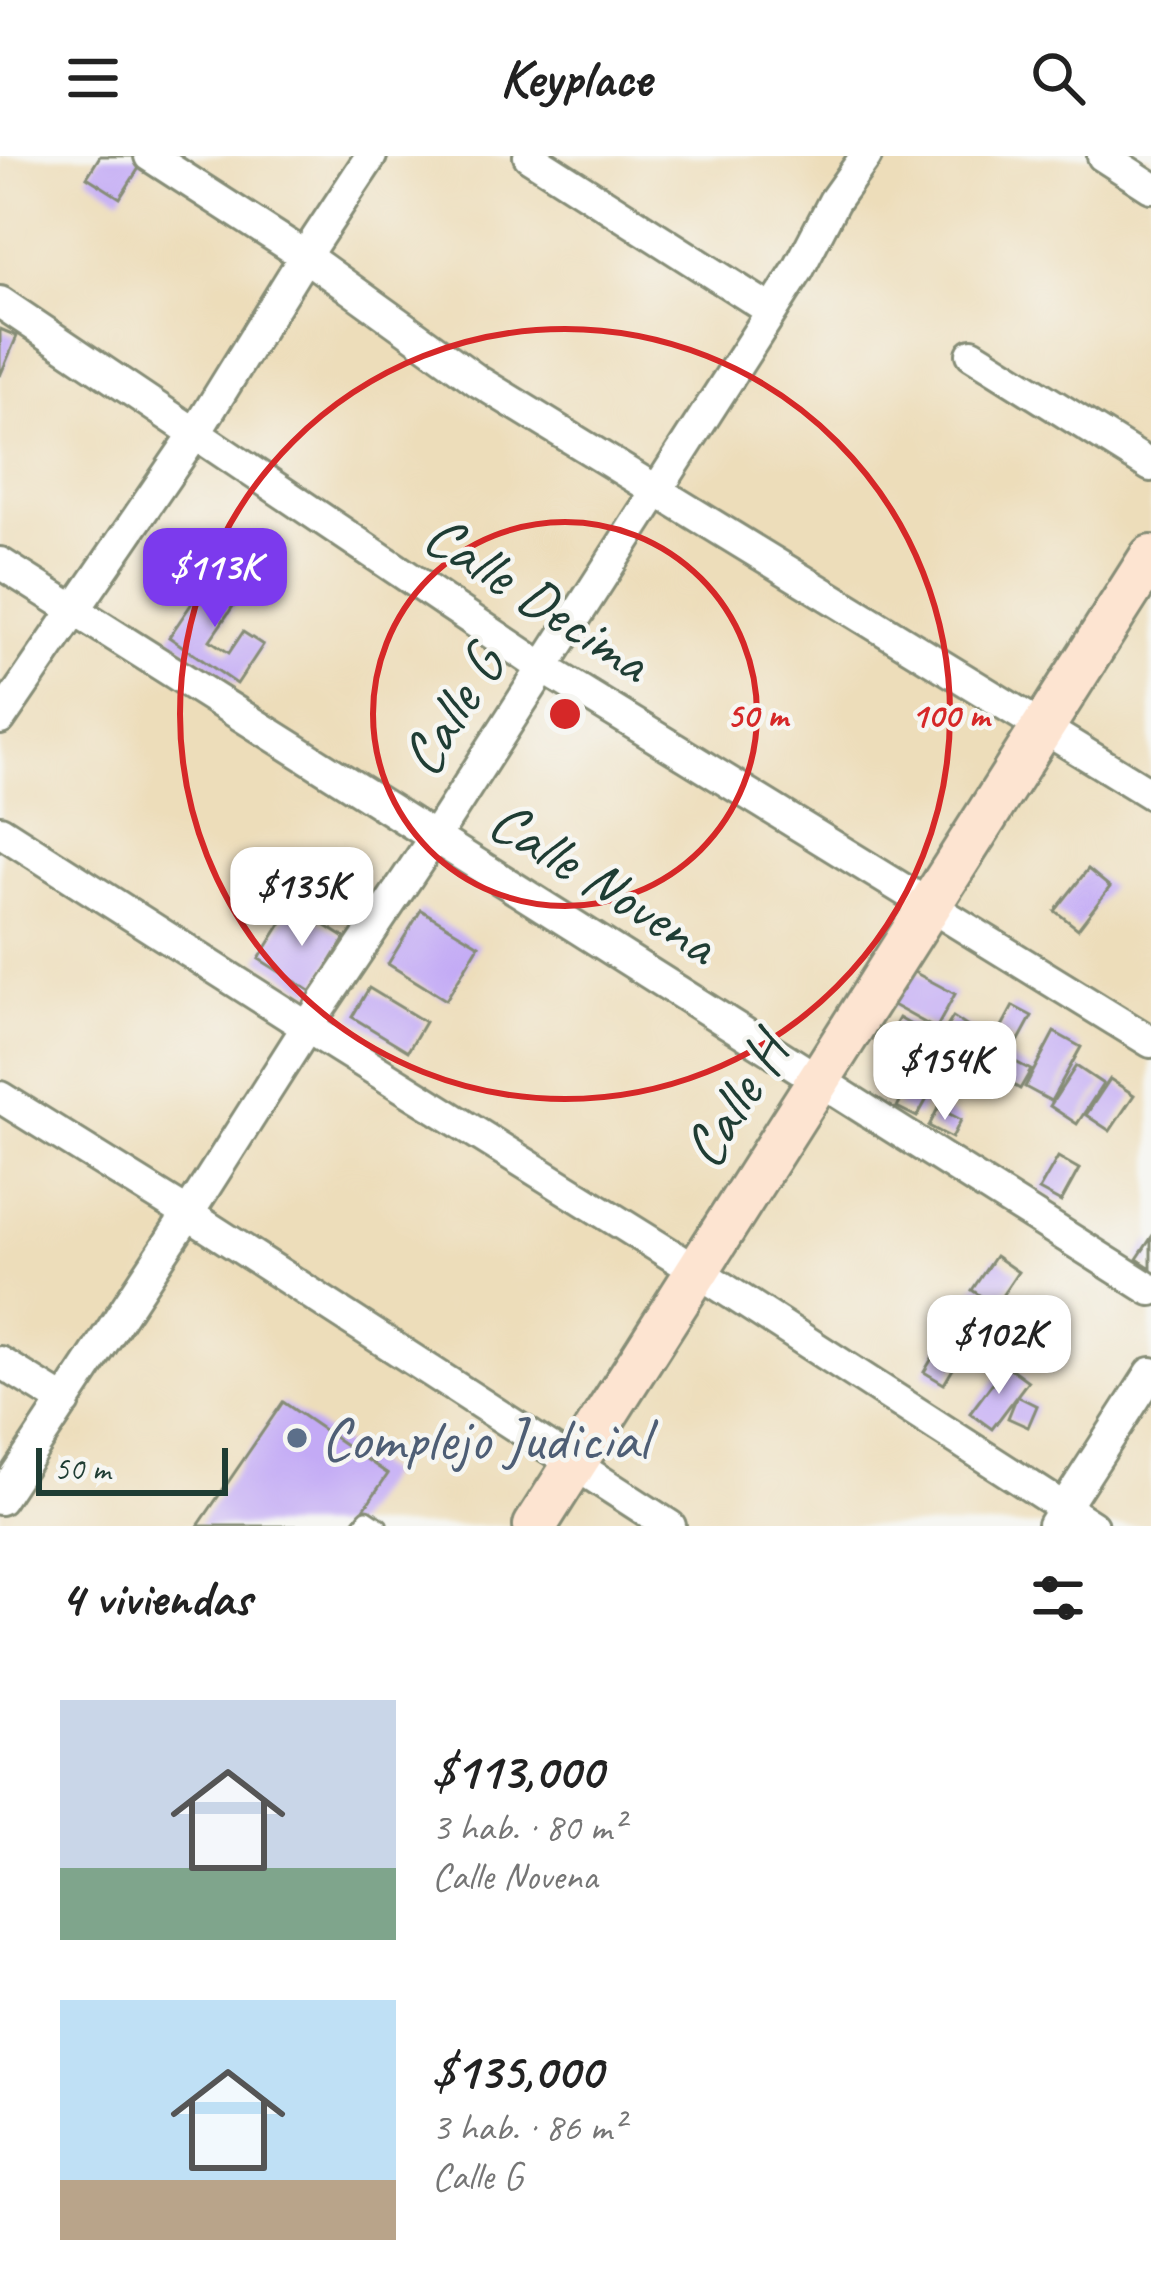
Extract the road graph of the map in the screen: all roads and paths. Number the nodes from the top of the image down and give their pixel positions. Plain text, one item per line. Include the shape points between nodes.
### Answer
1 (150, 156) edge
2 (371, 156) edge
3 (529, 156) edge
4 (866, 156) edge
5 (1103, 156) edge
6 (1151, 187) edge
7 (304, 256) junction
8 (0, 302) edge
9 (772, 310) junction
10 (972, 354) dead end
11 (195, 434) junction
12 (1151, 466) edge
13 (657, 491) junction
14 (1151, 557) edge
15 (0, 563) edge
16 (74, 610) junction
17 (542, 667) junction
18 (0, 719) edge
19 (1043, 727) junction
20 (1151, 794) edge
21 (0, 831) edge
22 (434, 838) junction
23 (930, 904) junction
24 (307, 1027) junction
25 (1151, 1042) edge
26 (818, 1080) junction
27 (0, 1096) edge
28 (188, 1214) junction
29 (697, 1271) junction
30 (1151, 1290) edge
31 (0, 1362) edge
32 (1151, 1373) edge
33 (65, 1402) junction
34 (574, 1464) junction
35 (0, 1499) edge
36 (1058, 1517) edge
37 (361, 1526) edge
38 (379, 1526) edge
39 (535, 1526) edge
40 (670, 1526) edge
41 (1092, 1526) edge

1 - 7 street
2 - 7 street
3 - 9 street
4 - 9 street, Calle G
5 - 6 street
7 - 11 street
7 - 13 street via 478,381
8 - 11 street, Calle Decima
9 - 13 street, Calle G
10 - 12 street
11 - 16 street
11 - 17 street, Calle Decima
13 - 17 street, Calle G
13 - 19 street
14 - 19 street, Calle H
15 - 16 street, Calle Novena
16 - 18 street
16 - 22 street, Calle Novena
17 - 22 street, Calle G
17 - 23 street, Calle Decima
19 - 20 street
19 - 23 street, Calle H
21 - 24 street
22 - 24 street, Calle G
22 - 26 street, Calle Novena
23 - 25 street, Calle Decima
23 - 26 street, Calle H
24 - 28 street, Calle G
24 - 29 street
26 - 29 street, Calle H
26 - 30 street, Calle Novena
27 - 28 street
28 - 33 street, Calle G
28 - 34 street
29 - 34 street, Calle H
29 - 36 street
31 - 33 street
32 - 36 street
33 - 35 street, Calle G
34 - 39 street, Calle H
34 - 40 street
36 - 41 street
37 - 38 lane via 367,1518

